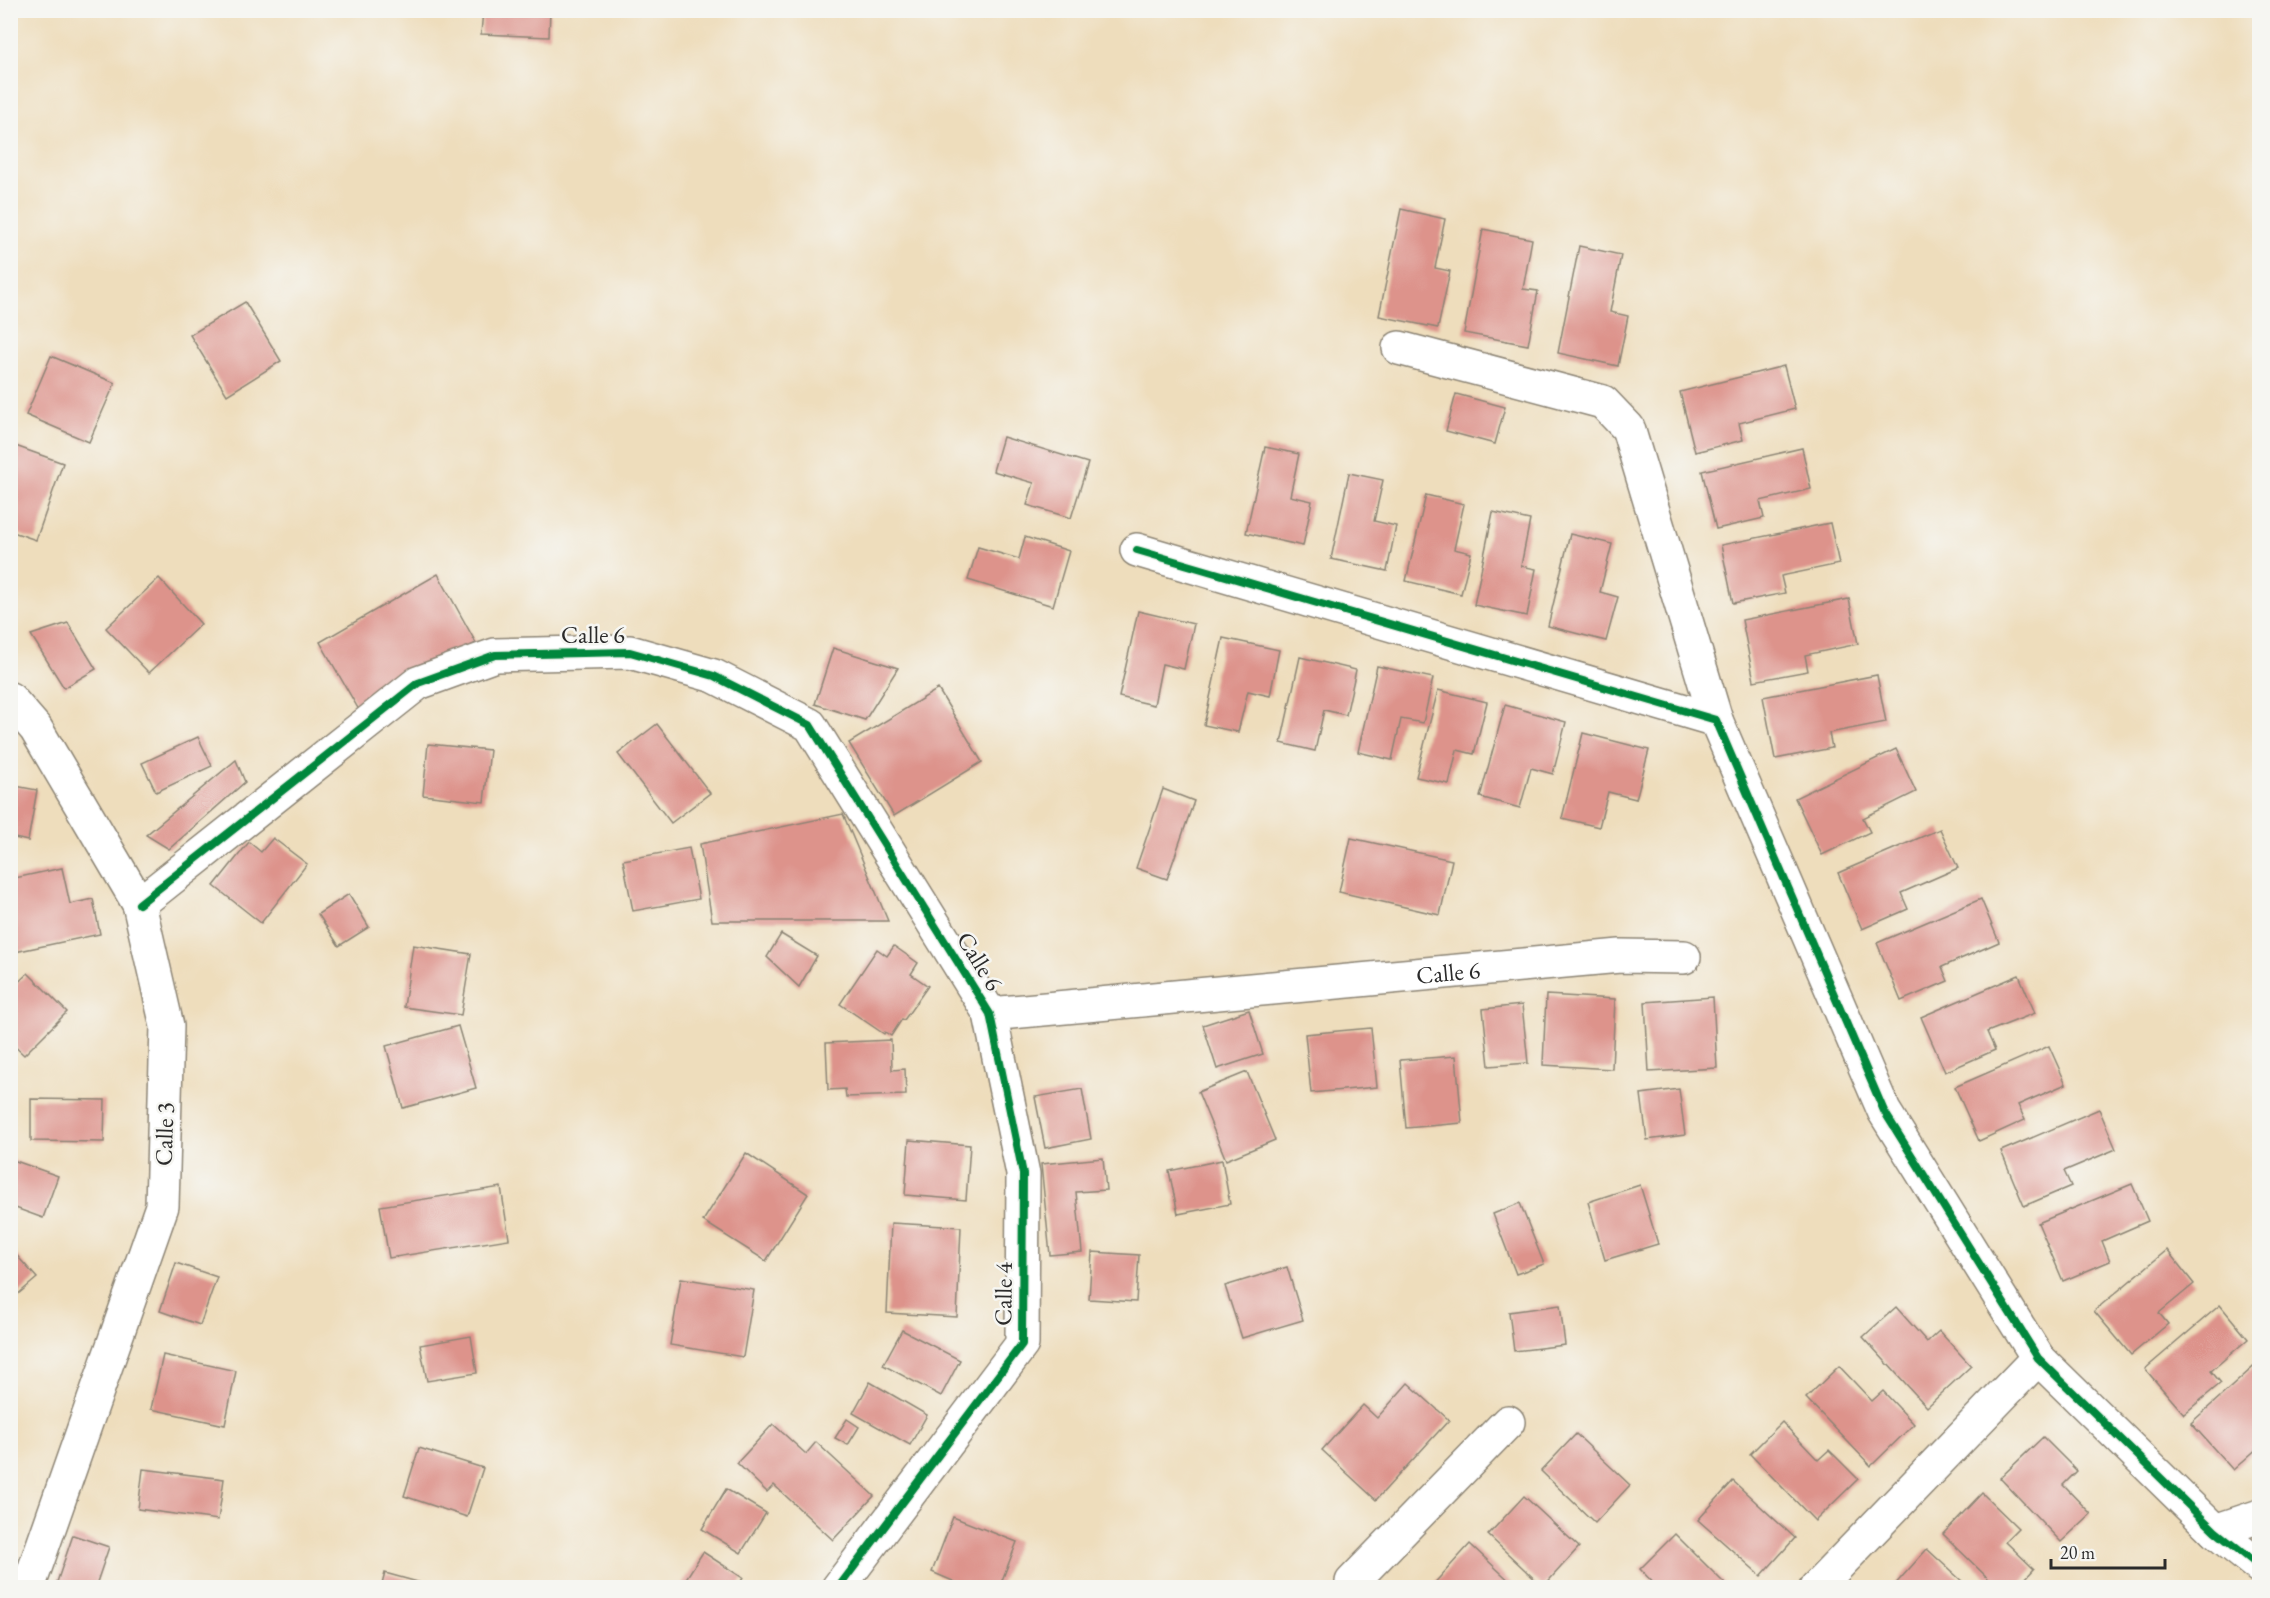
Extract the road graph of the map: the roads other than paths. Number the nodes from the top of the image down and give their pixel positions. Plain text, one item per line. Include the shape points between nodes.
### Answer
1 (1399, 348) dead end
2 (1137, 550) dead end
3 (10, 699) edge
4 (1716, 720) junction
5 (139, 904) junction
6 (1684, 957) dead end
7 (990, 1014) junction
8 (2038, 1359) junction
9 (1508, 1422) dead end
10 (2259, 1515) edge
11 (2215, 1531) junction
12 (2259, 1567) edge
13 (28, 1587) edge
14 (838, 1587) edge
15 (1357, 1587) edge
16 (1816, 1587) edge

1 - 4 street via 1603,402 1628,428
2 - 4 street
3 - 5 street, Calle 3 via 36,729
4 - 8 street via 1884,1111
5 - 7 street, Calle 6 via 418,683 495,655 630,652 714,676 810,725
5 - 13 street, Calle 3 via 167,1026 162,1206
6 - 7 street, Calle 6 via 1620,956
7 - 14 street, Calle 4 via 1023,1174 1022,1344
8 - 11 street
8 - 16 street
9 - 15 street via 1352,1581
10 - 11 street
11 - 12 street

